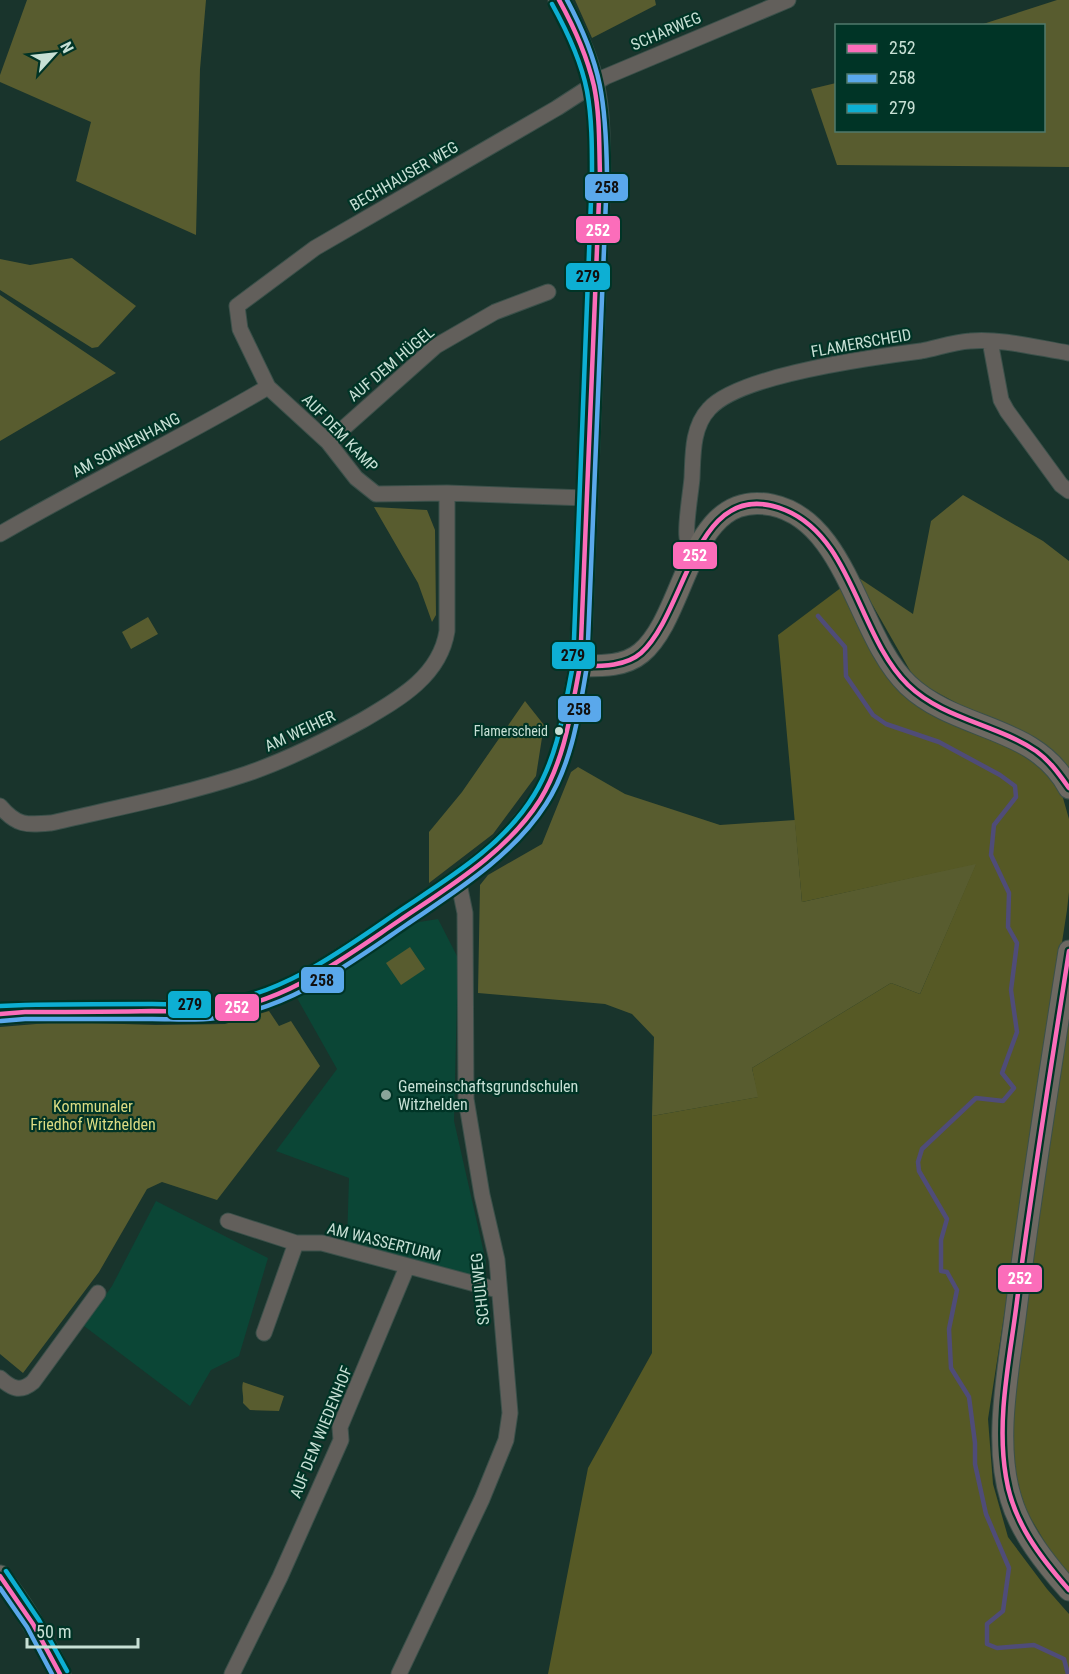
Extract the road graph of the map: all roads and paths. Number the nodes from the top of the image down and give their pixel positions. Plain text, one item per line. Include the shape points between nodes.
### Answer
1 (559, 0) edge
2 (788, 0) edge
3 (594, 86) junction
4 (548, 292) dead end
5 (237, 306) joint
6 (990, 341) junction
7 (1069, 353) edge
8 (268, 387) junction
9 (328, 442) junction
10 (1069, 491) edge
11 (447, 493) junction
12 (586, 498) junction
13 (0, 534) edge
14 (696, 553) junction
15 (580, 666) junction
16 (1069, 788) edge
17 (0, 806) edge
18 (458, 879) junction
19 (1069, 951) edge
20 (0, 1014) edge
21 (228, 1221) dead end
22 (296, 1243) junction
23 (407, 1267) junction
24 (498, 1290) junction
25 (98, 1293) dead end
26 (264, 1333) dead end
27 (0, 1378) edge
28 (0, 1576) edge
29 (1069, 1590) edge
30 (60, 1674) edge
31 (232, 1674) edge
32 (399, 1674) edge

1 - 3 main road
2 - 3 street, SCHARWEG via 605,77
3 - 5 street, BECHHAUSER WEG via 315,248
3 - 12 main road via 600,175
4 - 9 street, AUF DEM HÜGEL via 495,312 436,346
5 - 8 street, AUF DEM KAMP via 240,329
6 - 7 street, FLAMERSCHEID
6 - 10 street via 1001,400
6 - 14 street, FLAMERSCHEID via 887,355 778,377 716,401 699,424 694,441 687,537
8 - 9 street, AUF DEM KAMP
8 - 13 street, AM SONNENHANG
9 - 11 street, AUF DEM KAMP via 356,478 376,494
11 - 12 street, AUF DEM KAMP
11 - 17 street, AM WEIHER via 445,644 424,678 392,703 314,746 248,773 184,792 29,825 12,820
12 - 15 main road
14 - 15 main road via 657,633 640,654 625,662
14 - 16 main road via 716,522 735,508 773,506 797,517 815,531 835,558 887,659 908,685 939,707 1036,749 1056,767
15 - 18 main road via 566,736 551,780 526,819
18 - 20 main road via 331,964 277,994 244,1005 215,1011
18 - 24 street, SCHULWEG via 465,913 466,1099 497,1260
19 - 29 main road via 1031,1191 1007,1386 1004,1446 1007,1480 1018,1517
21 - 22 street, AM WASSERTURM
22 - 23 street, AM WASSERTURM via 322,1243
22 - 26 street
23 - 24 street, AM WASSERTURM
23 - 31 street, AUF DEM WIEDENHOF via 340,1427 341,1440
24 - 32 street, SCHULWEG via 510,1413 506,1440
25 - 27 street via 33,1382 19,1389 11,1388
28 - 30 main road via 21,1603

